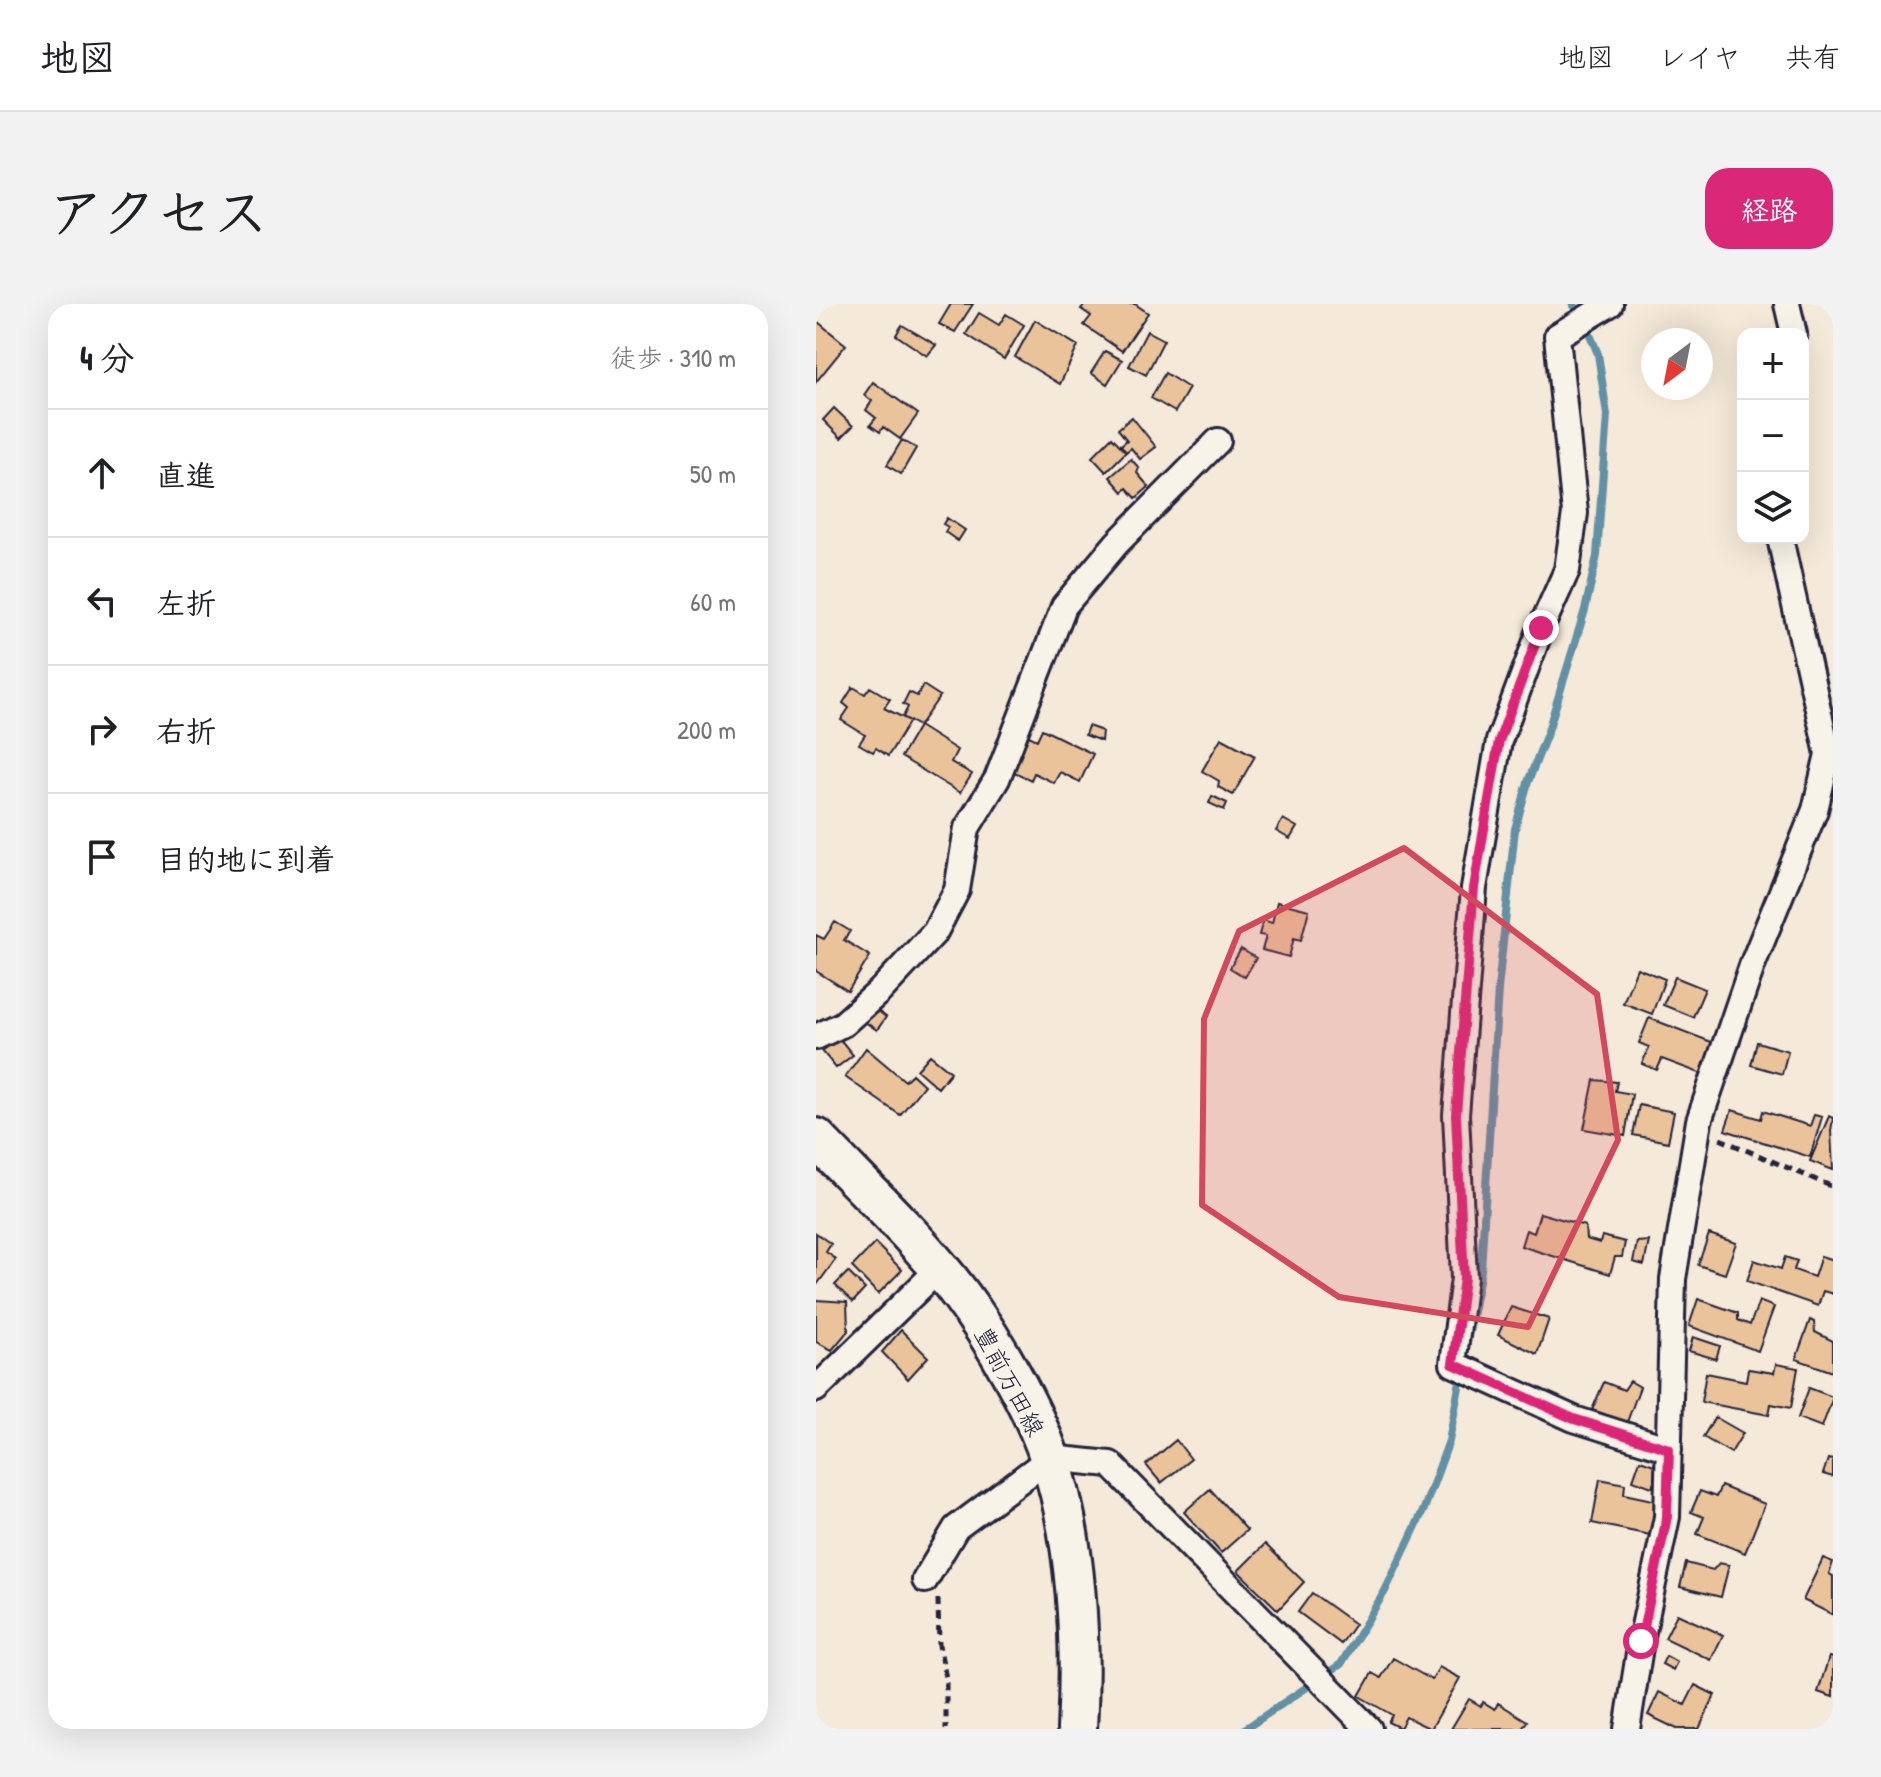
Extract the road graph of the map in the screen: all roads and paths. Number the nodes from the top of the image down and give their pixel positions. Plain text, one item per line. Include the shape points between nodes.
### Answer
1 (1610, 304) edge
2 (1787, 304) edge
3 (1793, 328) edge
4 (1218, 441) dead end
5 (1781, 544) edge
6 (816, 1037) edge
7 (1699, 1121) junction
8 (816, 1138) edge
9 (1833, 1187) edge
10 (939, 1269) junction
11 (819, 1379) edge
12 (1669, 1449) junction
13 (1050, 1458) junction
14 (930, 1569) joint
15 (946, 1729) edge
16 (1077, 1729) edge
17 (1369, 1729) edge
18 (1627, 1729) edge

1 - 12 street via 1557,336 1575,513 1567,570 1499,741 1474,888 1456,1115 1464,1278 1453,1364 1574,1419
2 - 3 street
4 - 6 street via 1117,543 1064,606 997,779 967,828 957,890 935,932 843,1024
5 - 7 street via 1828,754 1815,810 1753,963
7 - 9 path via 1706,1133
7 - 12 street via 1673,1279
8 - 10 main road, 豊前万田線
10 - 11 street
10 - 13 main road, 豊前万田線 via 961,1294 1018,1385
12 - 18 street via 1667,1517
13 - 14 street via 956,1528
13 - 16 main road, 豊前万田線 via 1067,1530 1080,1645
13 - 17 street via 1110,1464
14 - 15 path via 946,1678

